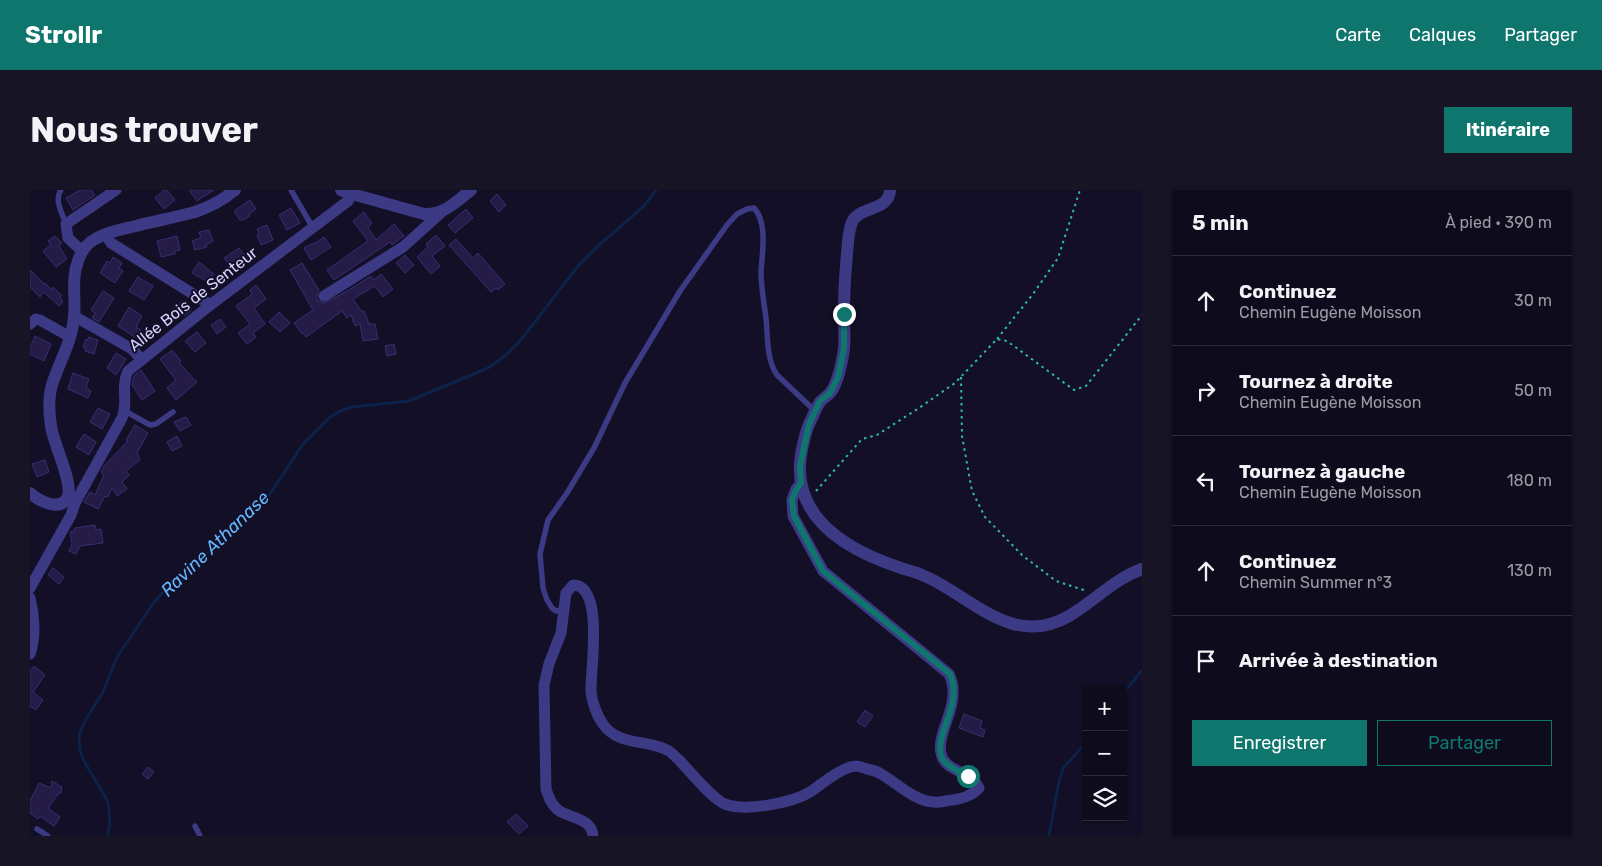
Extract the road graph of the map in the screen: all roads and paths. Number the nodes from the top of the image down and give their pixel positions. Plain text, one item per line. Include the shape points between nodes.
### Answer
1 (61, 190) edge
2 (116, 190) edge
3 (235, 190) edge
4 (291, 190) edge
5 (470, 190) edge
6 (890, 190) edge
7 (1080, 190) edge
8 (353, 193) edge
9 (443, 211) junction
10 (66, 224) junction
11 (313, 228) junction
12 (104, 234) junction
13 (82, 251) junction
14 (324, 296) dead end
15 (209, 306) junction
16 (1142, 315) edge
17 (74, 316) junction
18 (30, 324) edge
19 (70, 337) junction
20 (997, 339) junction
21 (141, 359) junction
22 (961, 377) junction
23 (816, 411) junction
24 (125, 412) junction
25 (173, 412) dead end
26 (801, 483) junction
27 (815, 492) dead end
28 (30, 493) edge
29 (71, 500) junction
30 (1142, 569) edge
31 (30, 588) edge
32 (1099, 594) junction
33 (30, 598) edge
34 (564, 610) junction
35 (30, 654) edge
36 (195, 826) dead end
37 (38, 829) dead end
38 (48, 836) edge
39 (200, 836) edge
40 (592, 836) edge

1 - 10 lane via 58,200
2 - 10 street
3 - 12 street via 214,205 197,211
4 - 11 lane
5 - 9 street
6 - 23 street via 886,202 851,222 844,287 844,348 838,377
7 - 20 path via 1058,258
8 - 9 street via 424,214
8 - 11 street, Allée Bois de Senteur via 348,201
9 - 14 street via 403,247
10 - 13 street via 68,238
11 - 15 street, Allée Bois de Senteur
12 - 13 street
12 - 15 street via 111,243
13 - 17 street via 73,277
15 - 21 street, Allée Bois de Senteur
16 - 20 path via 1086,386 1074,390 1007,342
17 - 19 street
17 - 21 street via 132,349
18 - 19 street via 40,320
19 - 29 street via 52,385 49,410 51,429
20 - 22 path
21 - 24 street, Allée Bois de Senteur via 124,379
22 - 27 path via 877,435 862,439
22 - 32 path via 962,436 972,491 985,517 1022,555 1056,581
23 - 26 street via 803,444
23 - 34 lane via 773,370 762,286 764,249 761,223 754,208 747,209 727,225 680,291 625,383 594,448 548,520 540,554 543,588 552,608
24 - 25 lane via 150,425
24 - 29 street
26 - 32 street via 813,514 841,541 930,578 993,617 1016,626 1049,624 1069,616
26 - 34 street via 792,500 794,516 823,571 950,674 954,696 940,749 943,759 952,768 976,780 979,788 973,795 933,802 909,794 880,773 856,766 840,772 808,793 774,805 740,807 725,804 669,750 622,740 611,734 602,723 591,693 594,625 590,599 584,588 574,585 566,593
28 - 29 street via 45,503 55,505
29 - 31 street via 71,515
30 - 32 street via 1130,573
33 - 35 street via 33,613
34 - 40 street via 561,633 544,685 546,789 550,802 559,811 586,823
36 - 39 lane
37 - 38 lane

